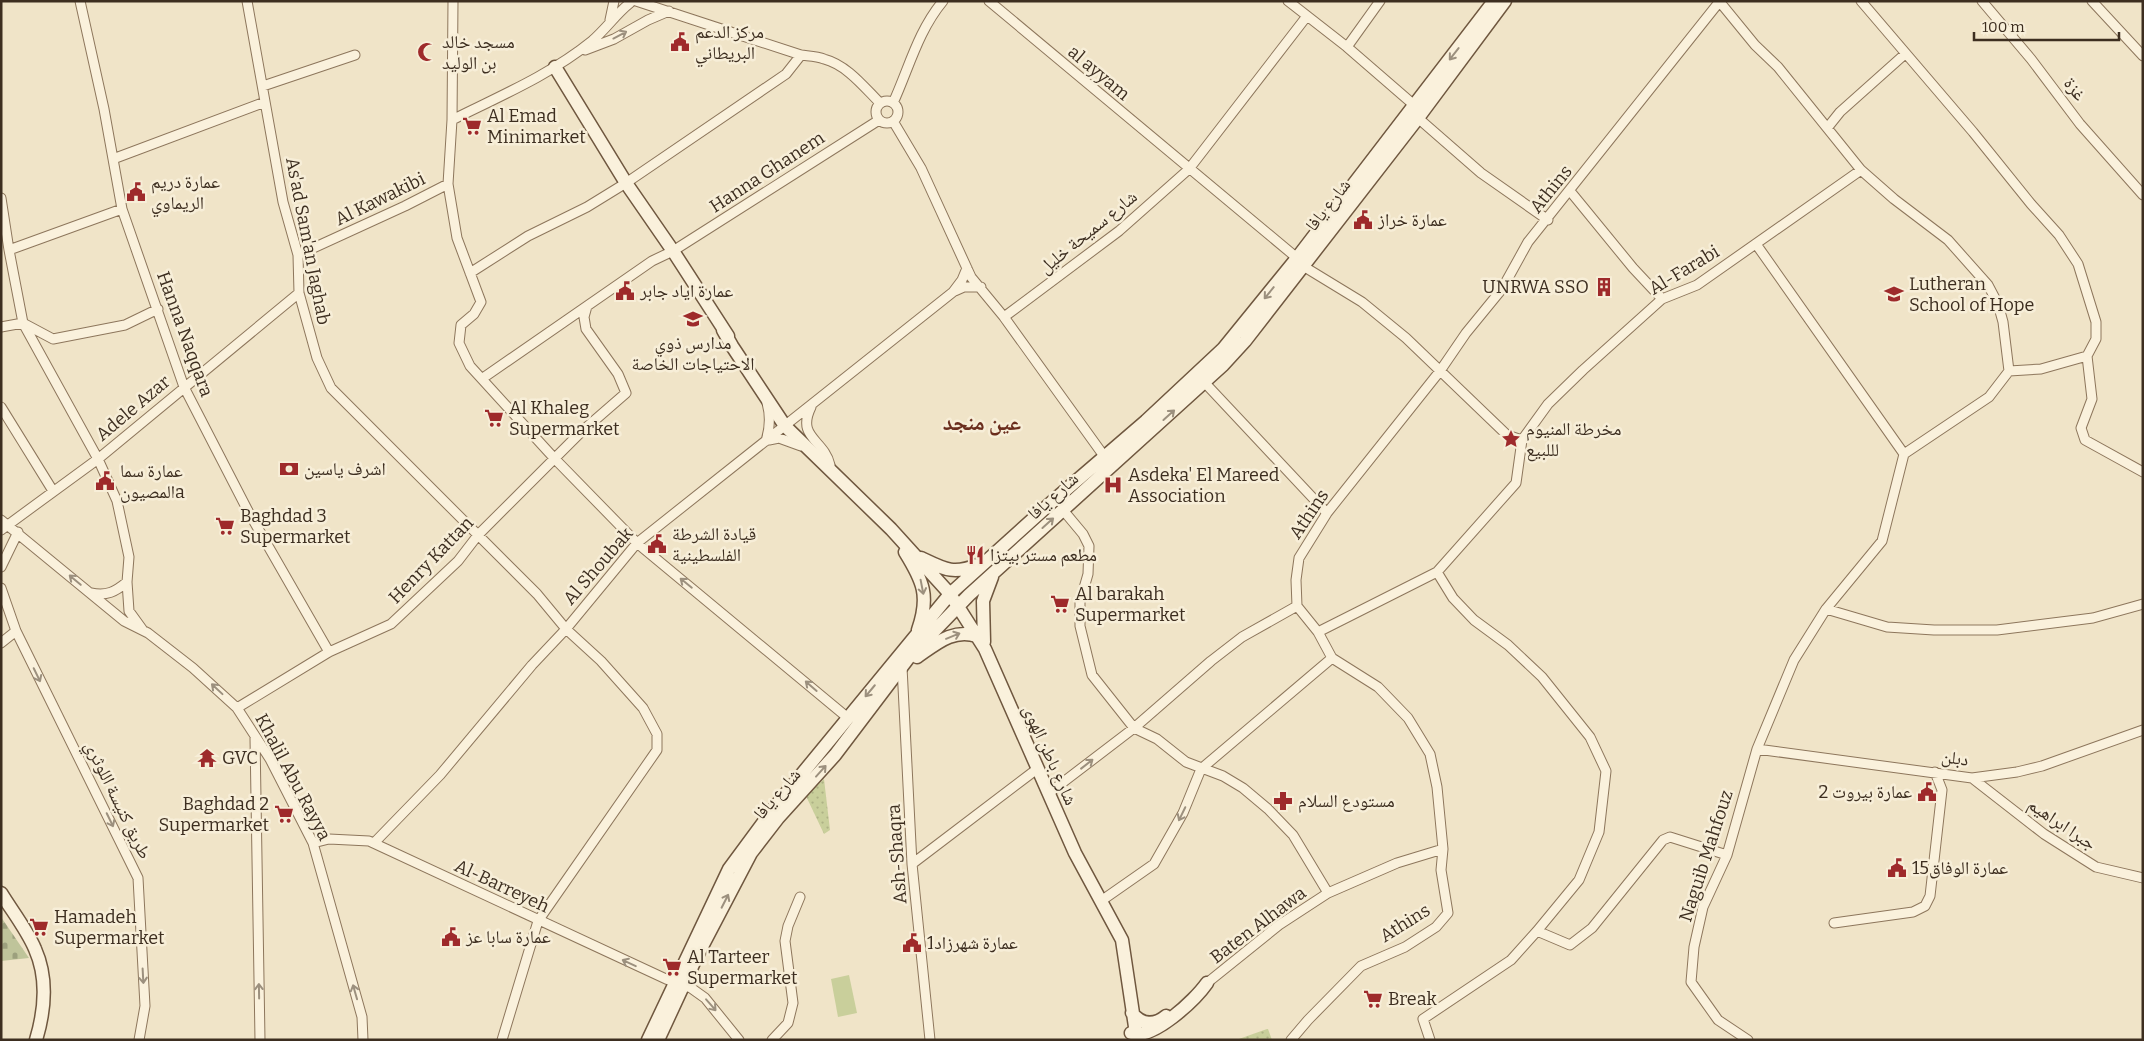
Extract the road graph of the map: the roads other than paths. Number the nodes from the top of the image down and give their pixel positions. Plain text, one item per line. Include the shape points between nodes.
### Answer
1 (80, 1) edge
2 (247, 1) edge
3 (453, 1) edge
4 (614, 1) edge
5 (658, 1) edge
6 (943, 1) edge
7 (989, 1) edge
8 (1288, 1) edge
9 (1380, 1) edge
10 (1494, 1) edge
11 (1505, 1) edge
12 (1720, 1) edge
13 (1861, 1) edge
14 (1982, 1) edge
15 (2092, 1) edge
16 (632, 2) edge
17 (667, 11) junction
18 (1307, 16) junction
19 (610, 21) junction
20 (1347, 47) junction
21 (575, 53) junction
22 (1905, 54) junction
23 (355, 55) dead end
24 (800, 55) junction
25 (2143, 56) edge
26 (555, 67) junction
27 (263, 86) junction
28 (265, 102) junction
29 (880, 103) junction
30 (893, 103) junction
31 (1414, 105) junction
32 (1418, 118) junction
33 (452, 120) junction
34 (879, 120) junction
35 (893, 121) junction
36 (1828, 127) junction
37 (113, 159) junction
38 (1189, 169) junction
39 (1861, 170) junction
40 (626, 183) junction
41 (448, 184) junction
42 (1570, 191) junction
43 (2143, 196) edge
44 (1, 198) edge
45 (122, 209) junction
46 (1548, 220) junction
47 (1756, 244) junction
48 (9, 250) junction
49 (674, 251) junction
50 (298, 255) junction
51 (1300, 262) junction
52 (967, 268) junction
53 (470, 273) junction
54 (982, 287) junction
55 (953, 292) junction
56 (299, 293) junction
57 (1662, 299) junction
58 (587, 306) junction
59 (158, 309) junction
60 (1004, 317) junction
61 (24, 322) junction
62 (1, 327) edge
63 (723, 330) junction
64 (2087, 356) junction
65 (1440, 371) junction
66 (2009, 371) junction
67 (483, 378) junction
68 (1205, 383) junction
69 (184, 387) junction
70 (766, 398) junction
71 (812, 405) junction
72 (1, 407) edge
73 (788, 423) junction
74 (1522, 440) junction
75 (766, 441) junction
76 (808, 449) junction
77 (1904, 454) junction
78 (1104, 456) junction
79 (554, 458) junction
80 (98, 459) junction
81 (830, 465) junction
82 (2143, 472) edge
83 (843, 482) junction
84 (53, 491) junction
85 (1063, 510) junction
86 (1327, 512) junction
87 (4, 525) edge
88 (891, 529) junction
89 (18, 532) junction
90 (478, 535) junction
91 (637, 542) junction
92 (915, 555) junction
93 (984, 563) junction
94 (1, 567) edge
95 (998, 569) junction
96 (1437, 572) junction
97 (127, 582) junction
98 (1, 588) edge
99 (91, 593) junction
100 (950, 594) junction
101 (2143, 604) edge
102 (959, 605) junction
103 (1297, 606) junction
104 (1826, 609) junction
105 (566, 629) junction
106 (16, 631) junction
107 (144, 631) junction
108 (1318, 632) junction
109 (977, 636) junction
110 (915, 637) junction
111 (1, 643) edge
112 (984, 650) junction
113 (329, 652) junction
114 (1332, 658) junction
115 (902, 666) junction
116 (237, 708) junction
117 (848, 718) junction
118 (1134, 728) junction
119 (2143, 730) edge
120 (255, 736) junction
121 (1756, 749) junction
122 (1037, 769) junction
123 (1201, 769) junction
124 (1935, 772) junction
125 (1972, 778) junction
126 (1049, 793) junction
127 (313, 843) junction
128 (374, 844) junction
129 (1443, 849) junction
130 (1726, 855) junction
131 (912, 864) junction
132 (2143, 878) edge
133 (1, 893) edge
134 (1328, 893) junction
135 (800, 897) dead end
136 (1101, 901) junction
137 (538, 921) junction
138 (1834, 923) dead end
139 (1537, 931) junction
140 (1116, 932) junction
141 (1207, 983) junction
142 (679, 984) junction
143 (1132, 1013) junction
144 (1161, 1028) junction
145 (1130, 1037) edge
146 (36, 1040) edge
147 (139, 1040) edge
148 (260, 1040) edge
149 (364, 1040) edge
150 (502, 1040) edge
151 (648, 1040) edge
152 (658, 1040) edge
153 (739, 1040) edge
154 (772, 1040) edge
155 (930, 1040) edge
156 (1151, 1040) edge
157 (1291, 1040) edge
158 (1430, 1040) edge
159 (1748, 1040) edge

1 - 37 street, Hanna Naqqara
2 - 27 street, As'ad Sam'an Jaghab
3 - 33 street
4 - 19 street
5 - 17 street
6 - 30 street via 914,50
7 - 38 street, al ayyam
8 - 18 street
9 - 20 street
10 -> 31 main road, شارع يافا
11 - 32 main road, شارع يافا
12 - 36 street
12 - 42 street, Athins
13 - 22 street
14 - 43 street, غزة via 2031,58 2080,124
15 - 25 street
16 - 17 street
16 - 19 street
21 -> 17 street via 614,39
17 - 24 street
18 - 20 street
18 - 38 street, شارع سميحة خليل
19 - 21 street
20 - 31 street
21 - 26 street
22 - 36 street via 1840,112
22 - 64 street via 2059,235 2078,264 2096,322 2096,340
23 - 27 street
24 - 29 street via 824,58 838,64
24 - 40 street via 786,74
26 - 33 street
26 - 40 main road
27 - 28 street, As'ad Sam'an Jaghab
28 - 37 street
28 - 50 street, As'ad Sam'an Jaghab via 283,202
29 - 30 street
29 - 34 street via 875,113
30 - 35 street via 898,112
31 - 32 street
31 - 51 main road, شارع يافا
32 - 46 street via 1481,173
32 - 51 main road, شارع يافا
33 - 41 street
34 - 35 street
34 - 49 street, Hanna Ghanem
35 - 52 street via 921,168
36 - 39 street
37 - 45 street, Hanna Naqqara
38 - 51 street, al ayyam
38 - 60 street, شارع سميحة خليل via 1119,231
39 - 47 street, Al-Farabi
39 - 66 street via 1948,240 1988,285 2003,322
40 - 49 main road
40 - 53 street via 587,207 528,236
41 - 50 street, Al Kawakibi
41 - 53 street via 457,238
42 - 46 street, Athins
42 - 57 street
44 - 48 street
45 - 48 street
45 - 59 street, Hanna Naqqara
46 - 65 street, Athins via 1528,242 1502,289
47 - 57 street, Al-Farabi via 1697,285
47 - 77 street
48 - 61 street
49 - 58 street, Hanna Ghanem
49 - 63 main road
50 - 56 street, As'ad Sam'an Jaghab
51 - 65 street, al ayyam via 1362,302
51 - 68 main road, شارع يافا via 1245,341
51 -> 78 main road, شارع يافا via 1223,349 1146,422
52 - 54 street
52 - 55 street, Al Shoubak
53 - 67 street via 481,302 474,314 461,325 459,343 470,366
54 - 55 street, Al Shoubak via 964,287
54 - 60 street
55 - 71 street, Al Shoubak
56 - 69 street, Adele Azar
56 - 90 street, As'ad Sam'an Jaghab via 317,358 331,388
57 - 74 street, Al-Farabi via 1548,404
58 - 67 street, Hanna Ghanem
58 - 79 street, Henry Kattan via 584,317 586,330 618,374 626,394
59 - 61 street via 125,325 53,339
59 - 69 street, Hanna Naqqara
60 - 78 street
61 - 62 street
61 - 80 street
63 - 70 main road
63 - 73 main road
64 - 66 street via 2041,369
64 - 82 street via 2092,399 2082,428 2086,440
65 - 74 street, al ayyam via 1507,435
65 - 86 street, Athins
66 - 77 street via 1989,397
67 - 79 street
85 -> 68 main road, شارع يافا
68 - 86 street
69 - 80 street, Adele Azar
69 - 113 street, Hanna Naqqara via 248,511
70 - 73 main road
70 - 75 street via 770,414
71 - 73 street, Al Shoubak
71 - 81 street via 806,416 807,431 828,455
72 - 84 street
73 - 75 street, Al Shoubak
73 - 76 main road
73 - 81 main road
74 - 96 street via 1516,483
75 - 76 street via 779,438
75 - 91 street, Al Shoubak
76 - 83 main road
77 - 104 street, Naguib Mahfouz via 1882,541
78 - 93 main road, شارع يافا
79 - 90 street, Henry Kattan
79 - 91 street
80 - 84 street, Adele Azar
80 - 97 street via 117,501 129,557
81 - 83 main road
83 - 88 main road
84 - 87 street, Adele Azar
95 -> 85 main road, شارع يافا
85 - 118 street via 1089,546 1088,574 1080,602 1080,626 1092,675
86 - 103 street, Athins via 1299,558
87 - 89 street, Khalil Abu Rayya
88 - 92 main road, شارع باطن الهوى
88 -> 110 main road via 920,577 924,608
89 - 94 street
99 -> 89 street, Khalil Abu Rayya
90 - 105 street, As'ad Sam'an Jaghab via 537,594
90 - 113 street, Henry Kattan via 458,561 390,624
91 - 105 street, Al Shoubak
117 -> 91 street
92 - 93 main road via 955,572
92 - 100 main road, شارع باطن الهوى
93 - 100 main road, شارع يافا
95 - 102 main road, شارع يافا
95 - 112 main road via 982,601
96 - 108 street
96 - 139 street via 1452,598 1542,677 1590,737 1606,771 1599,832 1578,880
97 - 99 street via 115,592
97 - 107 street via 129,611
98 - 106 street, طريق كنيسة اللوثري
99 - 107 street, Khalil Abu Rayya via 124,621
100 - 102 main road, شارع باطن الهوى
100 - 110 main road, شارع يافا
101 - 104 street via 2093,618 1997,630 1887,627
102 - 109 main road, شارع باطن الهوى
102 - 115 main road, شارع يافا
103 - 108 street, Athins
103 - 118 street via 1242,637
104 - 121 street, Naguib Mahfouz via 1794,660
105 - 128 street, Al Shoubak via 440,775
105 - 137 street, As'ad Sam'an Jaghab via 601,661 643,708 657,734 657,750
106 - 111 street
106 -> 147 street, طريق كنيسة اللوثري via 138,878 145,1006
116 -> 107 street, Khalil Abu Rayya via 193,668
108 - 114 street, Athins
109 - 112 main road, شارع باطن الهوى
115 -> 109 main road via 953,635 961,632
110 -> 117 main road, شارع يافا
112 - 122 main road, شارع باطن الهوى
113 - 116 street, Henry Kattan
114 - 123 street
114 - 129 street, Athins via 1378,687 1408,718 1430,754
115 - 131 street, Ash-Shaqra
142 -> 115 main road, شارع يافا via 751,853 835,755
116 - 120 street, Khalil Abu Rayya
117 - 142 main road, شارع يافا via 729,868
118 - 123 street via 1157,739 1186,762
126 -> 118 street
119 - 125 street, دبلن via 2042,766
120 - 127 street, Khalil Abu Rayya
148 -> 120 street
121 - 124 street, دبلن
121 - 130 street, Naguib Mahfouz
122 - 126 main road, شارع باطن الهوى
122 - 131 street
123 - 134 street via 1230,780 1268,809 1293,835
123 -> 136 street via 1183,813 1154,864
124 - 125 street, دبلن
124 - 138 street via 1942,790 1930,896 1924,906 1913,912
125 - 132 street, جبرا ابراهيم via 2044,834 2096,867
126 - 136 main road, شارع باطن الهوى via 1075,853
127 - 128 street, Al-Barreyeh via 329,839
149 -> 127 street, Khalil Abu Rayya via 362,1017
128 - 137 street, Al-Barreyeh
129 - 134 street, Baten Alhawa via 1396,864
129 - 157 street, Athins via 1442,870 1448,913 1436,927 1405,946 1361,966
130 - 139 street via 1670,837 1663,840 1592,928 1570,945
130 - 159 street, Naguib Mahfouz via 1703,907 1694,947 1691,982 1718,1020
131 - 155 street, Ash-Shaqra
133 - 146 main road via 35,949 44,981 43,1018
134 - 141 street, Baten Alhawa via 1279,925
135 - 154 street via 785,941 793,1003 788,1023
136 - 140 main road, شارع باطن الهوى
142 -> 137 street, Al-Barreyeh
137 - 150 street, As'ad Sam'an Jaghab
139 - 158 street via 1512,960 1423,1019
140 - 143 main road via 1124,947
140 - 145 main road
141 - 143 main road via 1154,1023 1141,1021
141 - 144 main road via 1198,997
142 - 151 main road, شارع يافا
142 - 152 main road, شارع يافا
142 -> 153 street, Al-Barreyeh via 705,998
143 - 145 main road
144 - 145 main road via 1150,1034
144 - 156 main road

